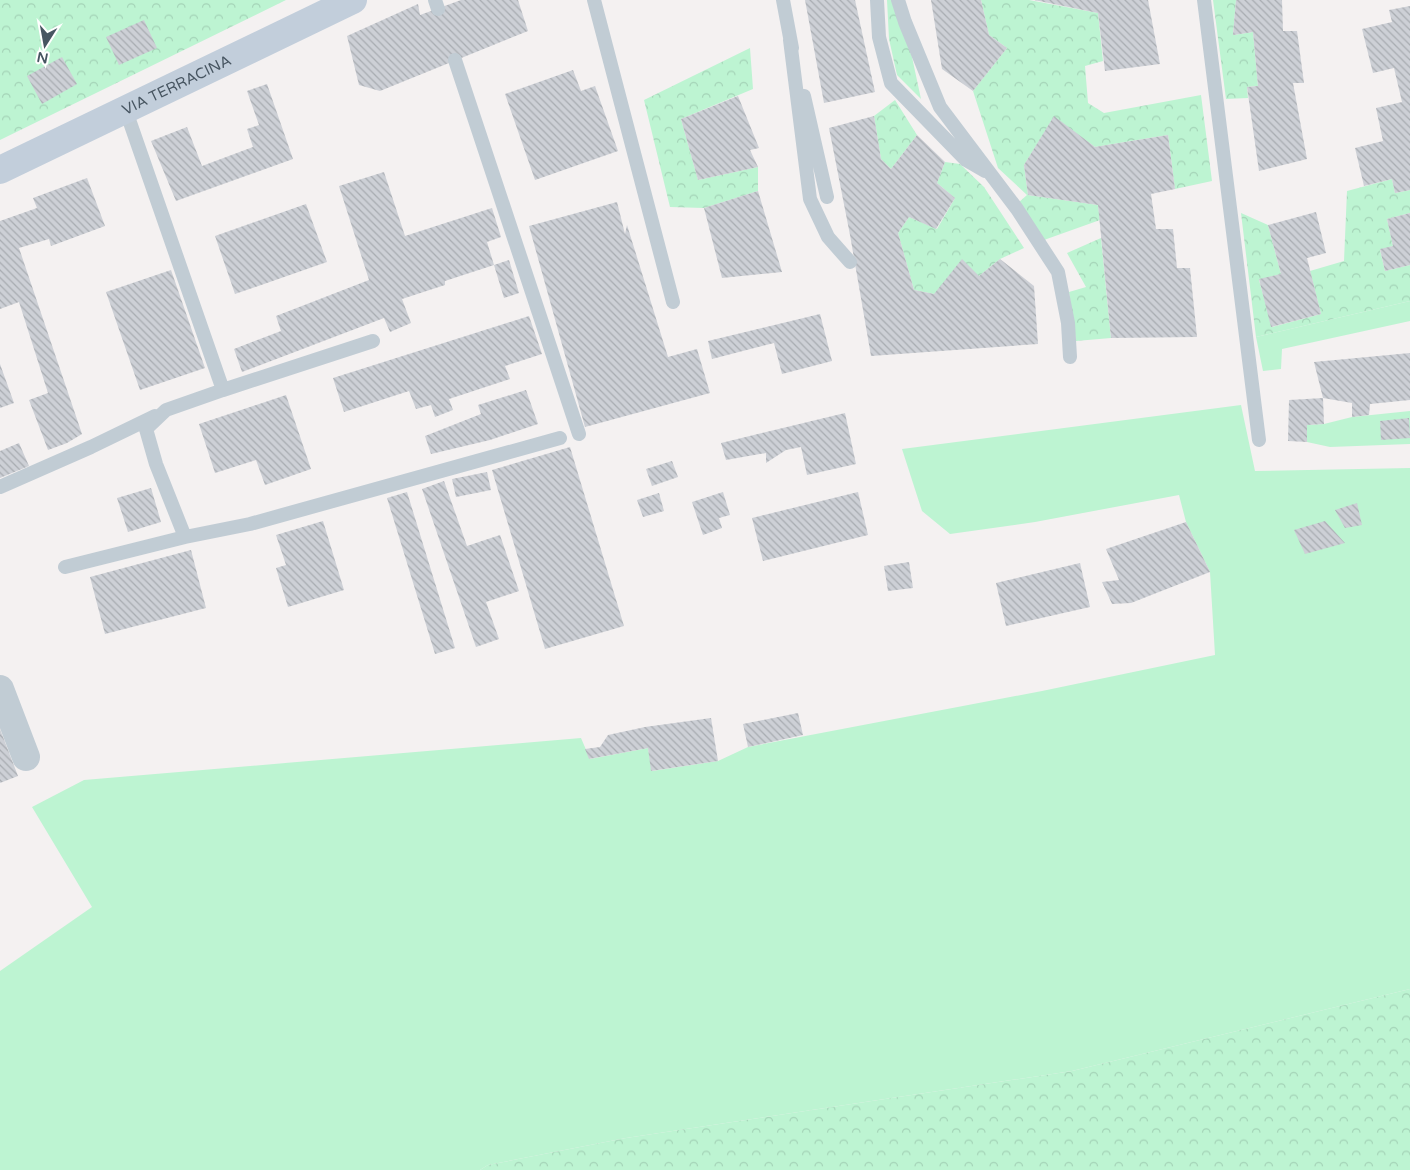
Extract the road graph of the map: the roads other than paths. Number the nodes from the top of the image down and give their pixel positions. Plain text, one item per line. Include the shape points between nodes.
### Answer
1 (353, 0) edge
2 (594, 0) edge
3 (783, 0) edge
4 (877, 0) edge
5 (898, 0) edge
6 (1204, 0) edge
7 (790, 40) junction
8 (455, 60) dead end
9 (126, 108) junction
10 (0, 170) edge
11 (992, 176) junction
12 (827, 197) dead end
13 (850, 262) dead end
14 (674, 302) dead end
15 (373, 341) dead end
16 (1070, 357) dead end
17 (223, 390) junction
18 (166, 410) junction
19 (579, 434) dead end
20 (560, 438) dead end
21 (1259, 440) dead end
22 (0, 487) edge
23 (185, 538) junction
24 (65, 567) dead end
25 (0, 689) edge
26 (26, 757) dead end

1 - 9 main road, VIA TERRACINA
2 - 14 lane
3 - 7 lane
4 - 11 lane via 880,37 891,83 966,160
5 - 11 lane via 940,107
6 - 21 lane
7 - 12 lane
7 - 13 lane via 810,200 828,238
8 - 19 lane
9 - 10 main road, VIA TERRACINA
9 - 17 lane
11 - 16 lane via 1058,272 1068,323
15 - 17 lane
17 - 18 lane
18 - 22 lane
18 - 23 lane via 146,429
20 - 23 lane via 250,524
23 - 24 lane
25 - 26 street

